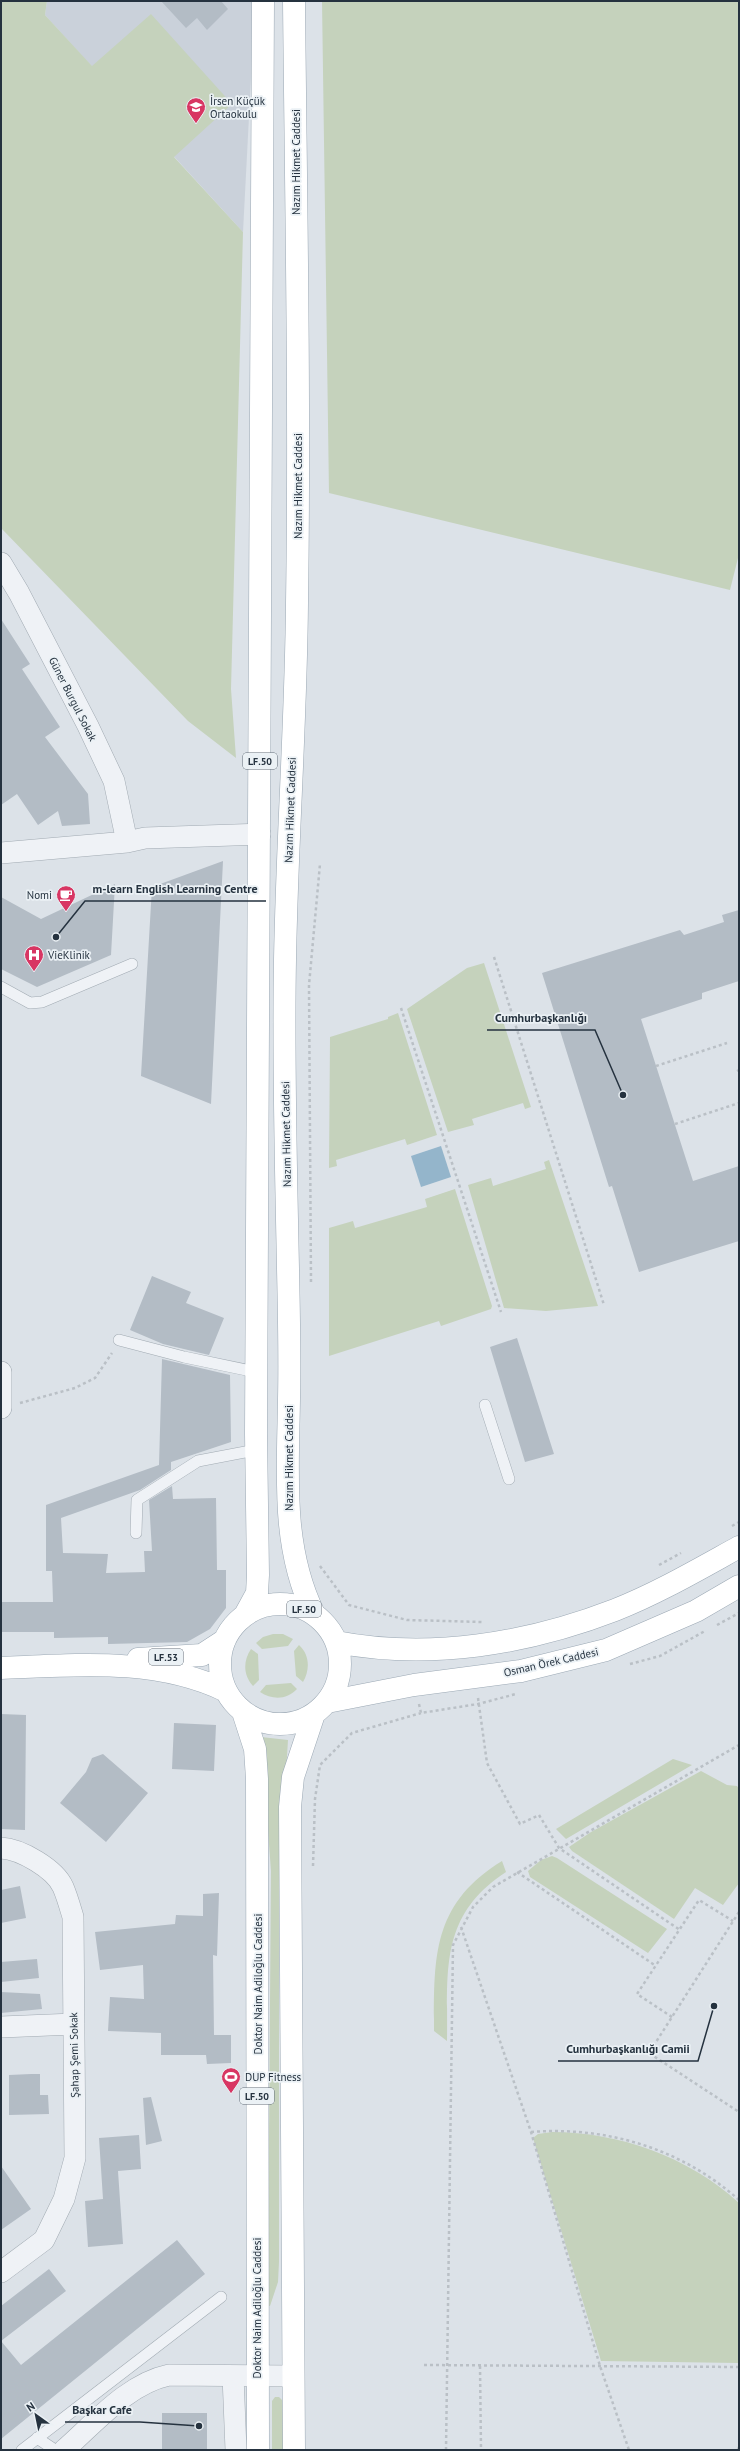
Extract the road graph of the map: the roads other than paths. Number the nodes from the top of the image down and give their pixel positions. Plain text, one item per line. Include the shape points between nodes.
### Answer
1 (263, 1) edge
2 (294, 1) edge
3 (1, 563) edge
4 (260, 834) junction
5 (127, 842) junction
6 (1, 853) edge
7 (132, 964) dead end
8 (1, 987) edge
9 (119, 1340) road end
10 (1, 1372) edge
11 (256, 1372) junction
12 (486, 1405) dead end
13 (2, 1408) edge
14 (256, 1450) junction
15 (509, 1479) dead end
16 (136, 1533) dead end
17 (739, 1547) edge
18 (739, 1586) edge
19 (314, 1614) junction
20 (245, 1615) junction
21 (225, 1640) junction
22 (336, 1642) junction
23 (104, 1664) junction
24 (1, 1668) edge
25 (226, 1691) junction
26 (321, 1708) junction
27 (243, 1712) junction
28 (1, 1848) edge
29 (74, 2024) junction
30 (1, 2027) edge
31 (1, 2272) edge
32 (220, 2297) dead end
33 (233, 2376) junction
34 (257, 2376) junction
35 (293, 2376) junction
36 (37, 2438) junction
37 (22, 2450) edge
38 (55, 2450) edge
39 (64, 2450) edge
40 (236, 2450) edge
41 (258, 2450) edge
42 (294, 2450) edge

1 - 4 main road, LF.50
2 - 19 main road, Nazım Hikmet Caddesi / LF.50 via 297,599 284,1052 290,1352 289,1509 295,1564 302,1589
3 - 5 street, Güner Burgul Sokak via 88,726 114,781
4 - 5 street via 145,838
4 - 11 main road, LF.50
5 - 6 street
7 - 8 lane via 42,1002 30,1003
9 - 11 lane
10 - 13 street
11 - 14 main road, LF.50
12 - 15 lane
14 - 16 lane via 198,1461 137,1500
14 - 20 main road, LF.50 via 256,1522 259,1556 256,1594
17 - 22 main road via 677,1581 615,1610 561,1628 491,1644 454,1648 370,1648
18 - 26 main road, Osman Örek Caddesi via 696,1611 606,1650 520,1672 414,1685
19 - 20 main road, LF.50 via 287,1604 258,1608
19 - 22 main road, LF.50 via 328,1626
20 - 21 main road, LF.50
21 - 23 main road, LF.53 via 202,1655 141,1658
21 - 25 main road, LF.50 via 220,1665
22 - 26 main road, LF.50 via 340,1657 340,1673 336,1688
23 - 24 main road, LF.53
23 - 25 main road, LF.53 via 142,1668 204,1680
25 - 27 main road, LF.50
26 - 27 main road, LF.50 via 300,1721 285,1724 270,1724 256,1720
26 - 35 main road, LF.50 via 293,1777 290,1808
27 - 34 main road, Doktor Naim Adiloğlu Caddesi / LF.50 via 255,1748 258,1779
28 - 29 street, Şahap Şemi Sokak via 7,1848 40,1862 63,1886 73,1917
29 - 30 street
29 - 31 street, Şahap Şemi Sokak via 75,2158 64,2199 44,2240
32 - 36 lane
33 - 34 street
33 - 39 street via 169,2375 156,2378 134,2390
33 - 40 street
34 - 35 street
34 - 41 main road, Doktor Naim Adiloğlu Caddesi / LF.50
35 - 42 main road, LF.50
36 - 37 lane
36 - 38 lane

